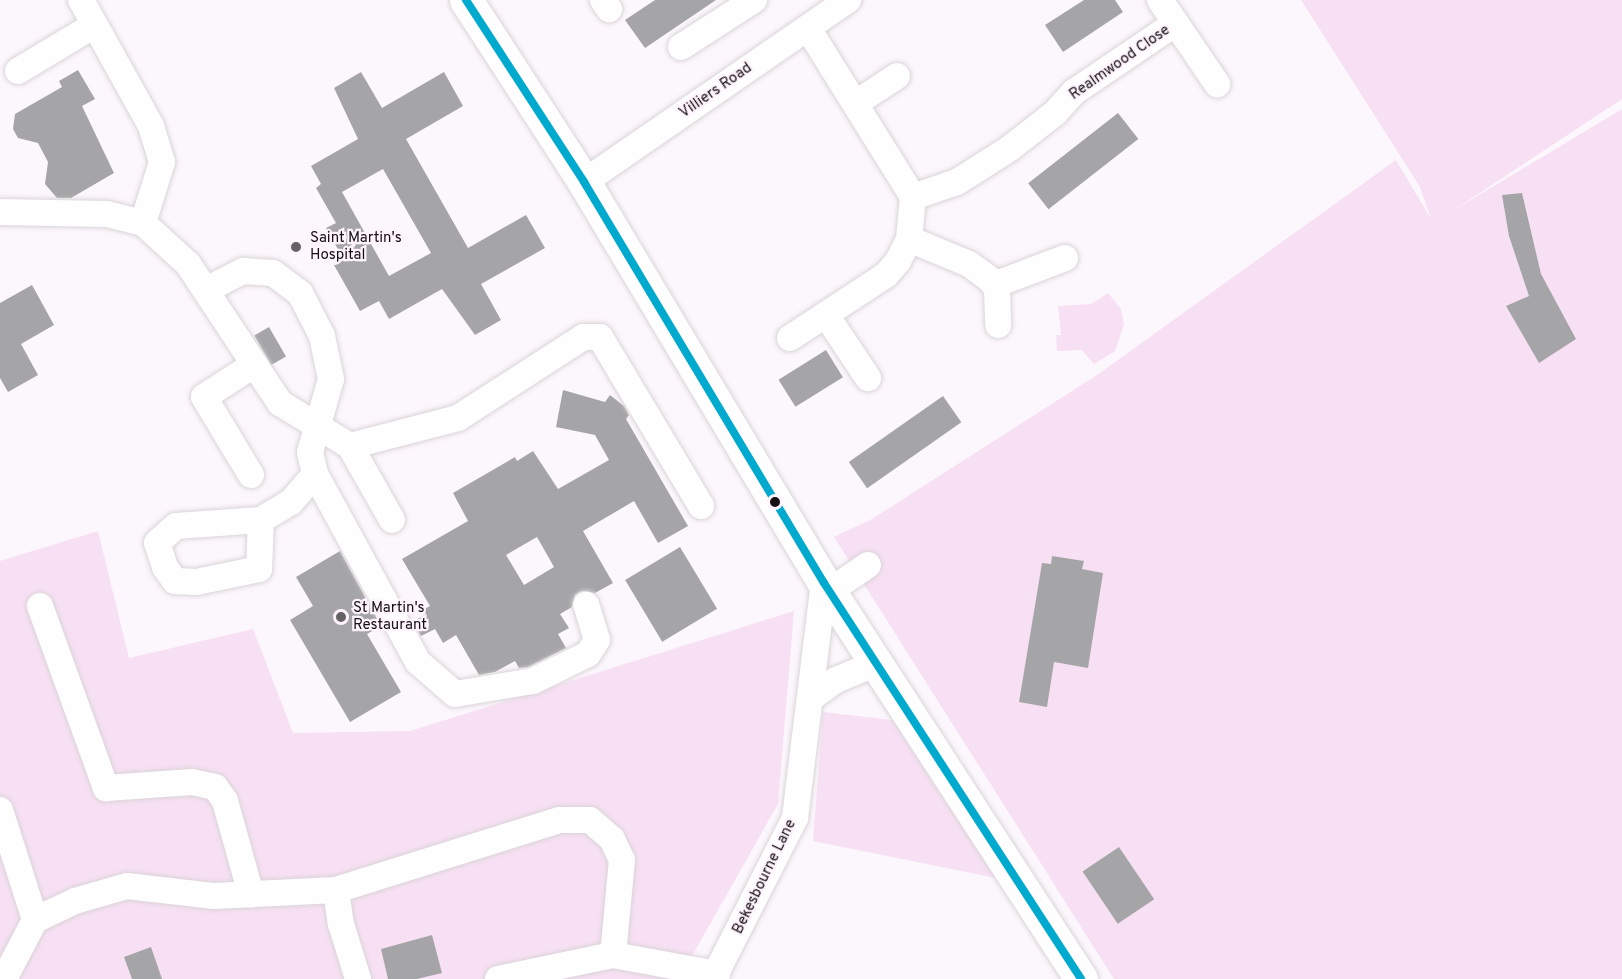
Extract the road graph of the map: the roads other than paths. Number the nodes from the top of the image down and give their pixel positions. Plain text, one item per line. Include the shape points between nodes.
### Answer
1 (81, 0) edge
2 (466, 0) edge
3 (754, 0) edge
4 (1160, 0) edge
5 (842, 1) edge
6 (1176, 23) junction
7 (93, 26) junction
8 (808, 28) junction
9 (681, 47) dead end
10 (18, 71) dead end
11 (897, 76) dead end
12 (1217, 84) dead end
13 (856, 103) junction
14 (584, 182) junction
15 (913, 197) junction
16 (0, 212) edge
17 (142, 223) junction
18 (909, 239) junction
19 (1065, 258) dead end
20 (994, 285) junction
21 (206, 290) junction
22 (826, 315) junction
23 (998, 325) dead end
24 (790, 338) dead end
25 (252, 366) junction
26 (868, 378) dead end
27 (315, 427) junction
28 (350, 446) junction
29 (315, 474) junction
30 (251, 475) dead end
31 (701, 506) dead end
32 (261, 520) dead end
33 (392, 520) dead end
34 (868, 565) dead end
35 (827, 587) junction
36 (586, 605) dead end
37 (40, 606) dead end
38 (875, 664) junction
39 (811, 698) junction
40 (0, 810) edge
41 (336, 890) junction
42 (250, 894) junction
43 (35, 920) junction
44 (613, 955) junction
45 (539, 973) edge
46 (715, 976) edge
47 (4, 979) edge
48 (358, 979) edge
49 (498, 979) edge
50 (1081, 979) edge

1 - 7 street
2 - 14 main road
3 - 9 street
4 - 6 street, Realmwood Close
5 - 8 street, Villiers Road
6 - 12 street, Realmwood Close
6 - 15 street, Realmwood Close via 1074,92 1019,142 957,182
7 - 10 street
7 - 17 street via 151,126 162,162
8 - 13 street
8 - 14 street, Villiers Road
11 - 13 street
13 - 15 street
14 - 35 main road
15 - 18 street
16 - 17 street via 107,214
17 - 21 street via 188,264
18 - 20 street via 969,264
18 - 22 street via 898,261 885,275
19 - 20 street
20 - 23 street via 999,303
21 - 25 street
21 - 27 street via 243,271 273,273 300,293 322,336 331,379
22 - 24 street
22 - 26 street
25 - 27 street via 280,403
25 - 30 street via 204,397
27 - 28 street
27 - 29 street via 310,452
28 - 31 street via 458,418 583,337 600,338
28 - 33 street
29 - 32 street via 291,502
29 - 36 street via 418,662 455,694 533,681 588,654 597,640
34 - 35 street
35 - 38 main road
35 - 39 street, Bekesbourne Lane
37 - 42 street via 106,788 192,782 215,787 225,801
38 - 39 street via 836,680
38 - 50 main road
39 - 46 street, Bekesbourne Lane via 795,818
40 - 43 street
41 - 42 street
41 - 44 street via 560,820 590,820 612,839 622,860
41 - 48 street via 341,924
42 - 43 street via 214,896 127,886 75,901
43 - 47 street
44 - 45 street
44 - 46 street
45 - 49 street

